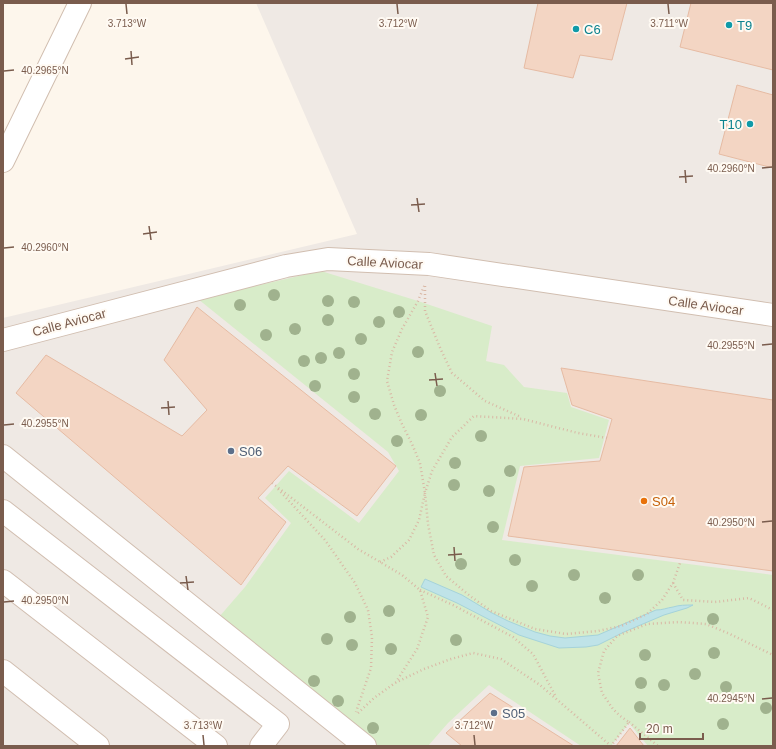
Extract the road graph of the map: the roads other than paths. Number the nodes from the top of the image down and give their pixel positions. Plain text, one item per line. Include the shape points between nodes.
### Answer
1 (80, 3) edge
2 (3, 160) edge
3 (773, 316) edge
4 (3, 340) edge
5 (3, 456) edge
6 (3, 511) edge
7 (3, 581) edge
8 (3, 671) edge
9 (98, 746) edge
10 (216, 746) edge
11 (261, 746) edge
12 (365, 746) edge

1 - 2 street
3 - 4 street, Calle Aviocar via 429,264 328,259 286,266
5 - 12 street
6 - 11 street via 278,724
7 - 10 street
8 - 9 street

